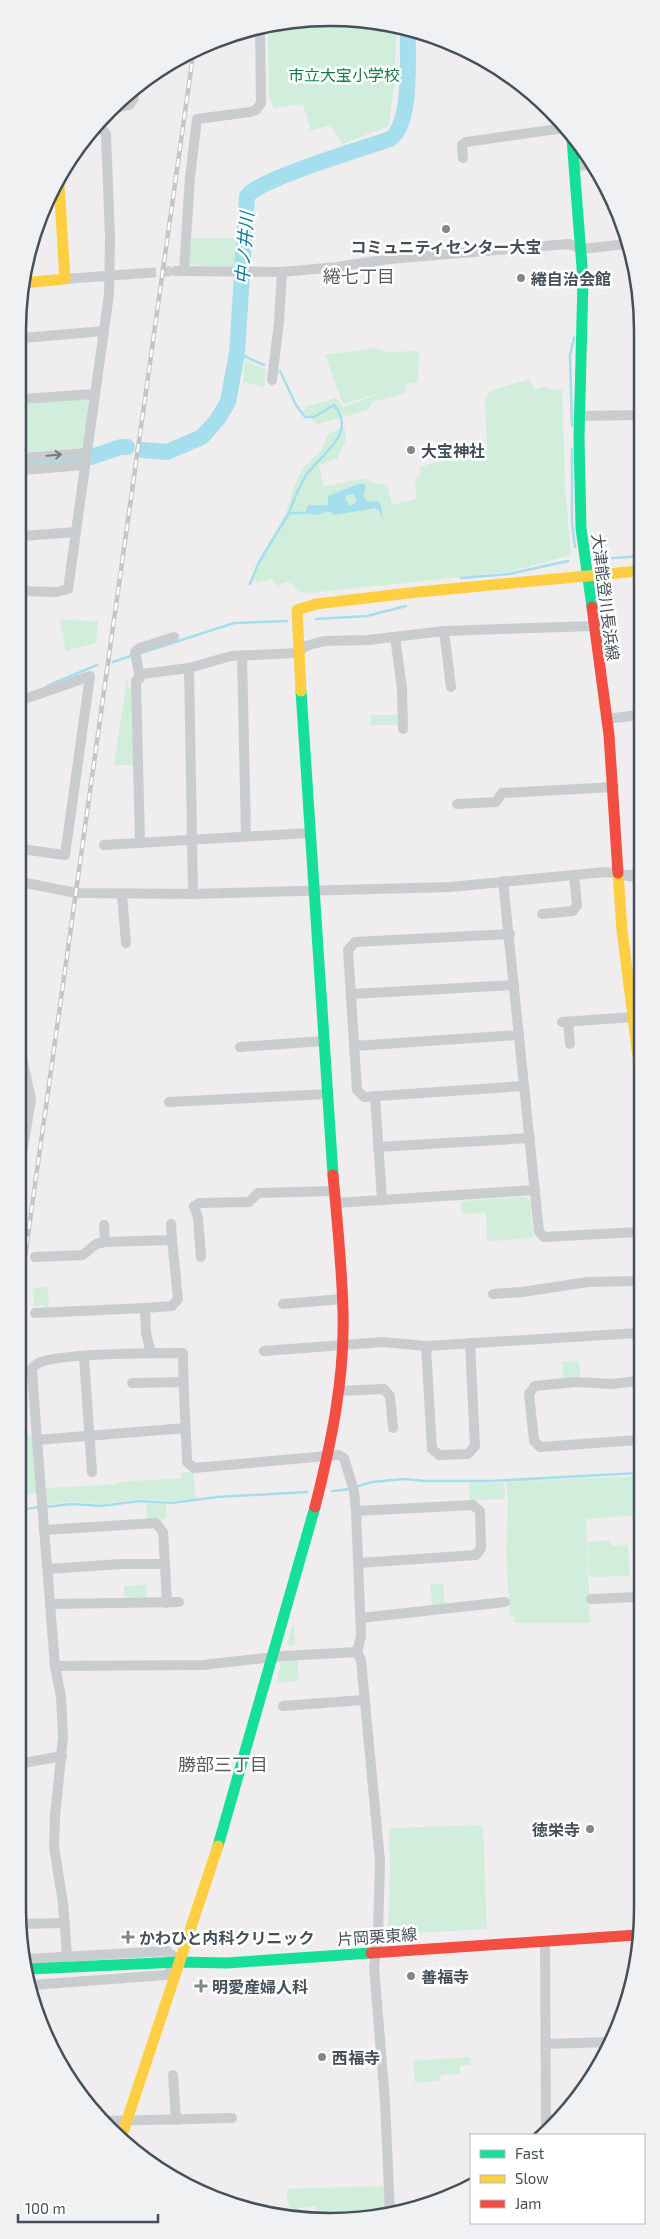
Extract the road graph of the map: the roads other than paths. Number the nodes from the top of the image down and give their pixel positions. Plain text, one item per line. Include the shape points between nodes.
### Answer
1 (260, 35) edge
2 (103, 129) edge
3 (557, 129) edge
4 (573, 148) edge
5 (463, 158) dead end
6 (586, 165) edge
7 (576, 166) junction
8 (60, 193) edge
9 (621, 245) edge
10 (582, 249) junction
11 (282, 272) junction
12 (146, 274) tunnel mouth
13 (111, 276) junction
14 (65, 279) junction
15 (30, 282) edge
16 (104, 331) junction
17 (26, 338) edge
18 (272, 380) dead end
19 (94, 394) junction
20 (26, 399) edge
21 (634, 415) edge
22 (580, 416) junction
23 (86, 453) junction
24 (26, 458) edge
25 (84, 465) junction
26 (26, 470) edge
27 (76, 532) junction
28 (26, 536) edge
29 (634, 571) edge
30 (588, 576) junction
31 (26, 591) edge
32 (594, 626) junction
33 (444, 631) junction
34 (174, 637) dead end
35 (395, 637) junction
36 (298, 653) junction
37 (242, 655) junction
38 (189, 668) junction
39 (140, 678) junction
40 (452, 687) dead end
41 (26, 699) edge
42 (634, 716) edge
43 (606, 719) junction
44 (403, 730) dead end
45 (614, 787) junction
46 (457, 804) dead end
47 (309, 833) junction
48 (246, 836) junction
49 (192, 839) junction
50 (140, 842) junction
51 (104, 845) dead end
52 (26, 850) edge
53 (617, 872) junction
54 (574, 875) junction
55 (634, 876) edge
56 (503, 882) junction
57 (26, 883) edge
58 (313, 892) junction
59 (192, 894) junction
60 (122, 895) junction
61 (542, 914) dead end
62 (510, 934) junction
63 (126, 943) dead end
64 (514, 985) junction
65 (351, 994) junction
66 (634, 1017) joint
67 (519, 1035) junction
68 (324, 1041) junction
69 (570, 1044) dead end
70 (354, 1046) junction
71 (240, 1047) dead end
72 (524, 1086) junction
73 (328, 1094) junction
74 (375, 1096) junction
75 (169, 1102) dead end
76 (530, 1138) junction
77 (378, 1148) junction
78 (535, 1190) junction
79 (335, 1197) junction
80 (382, 1200) junction
81 (171, 1224) dead end
82 (104, 1225) dead end
83 (634, 1232) edge
84 (172, 1240) junction
85 (105, 1242) junction
86 (36, 1257) dead end
87 (201, 1257) dead end
88 (634, 1281) edge
89 (493, 1294) dead end
90 (342, 1298) junction
91 (283, 1304) dead end
92 (145, 1308) junction
93 (35, 1313) dead end
94 (634, 1332) edge
95 (470, 1343) junction
96 (344, 1344) junction
97 (426, 1346) junction
98 (264, 1351) dead end
99 (151, 1354) junction
100 (84, 1357) junction
101 (634, 1381) edge
102 (183, 1382) junction
103 (132, 1383) dead end
104 (338, 1391) junction
105 (186, 1428) junction
106 (393, 1428) dead end
107 (90, 1436) junction
108 (37, 1440) junction
109 (634, 1440) edge
110 (327, 1456) junction
111 (92, 1472) dead end
112 (356, 1511) junction
113 (44, 1530) junction
114 (359, 1563) junction
115 (165, 1564) junction
116 (48, 1569) junction
117 (634, 1597) edge
118 (591, 1599) dead end
119 (179, 1602) dead end
120 (505, 1602) dead end
121 (167, 1603) junction
122 (50, 1604) junction
123 (360, 1618) junction
124 (357, 1652) junction
125 (271, 1657) junction
126 (56, 1666) junction
127 (364, 1700) junction
128 (282, 1706) dead end
129 (62, 1756) junction
130 (26, 1763) edge
131 (64, 1923) junction
132 (27, 1924) edge
133 (632, 1935) edge
134 (545, 1941) junction
135 (375, 1953) junction
136 (67, 1956) junction
137 (30, 1958) edge
138 (179, 1962) junction
139 (33, 1969) edge
140 (36, 1985) edge
141 (602, 2042) edge
142 (546, 2044) junction
143 (173, 2074) dead end
144 (232, 2118) dead end
145 (127, 2119) junction
146 (112, 2120) edge
147 (176, 2120) junction
148 (546, 2123) edge
149 (123, 2131) edge
150 (390, 2207) edge

1 - 11 street via 261,103 256,110 197,119 180,271
2 - 13 street via 106,134
3 - 5 street via 466,142 462,145
4 - 7 street, 大津能登川長浜線
6 - 7 street
7 - 10 street, 大津能登川長浜線
8 - 14 street
9 - 10 street
10 - 11 street via 569,244
10 - 22 street, 大津能登川長浜線
11 - 18 street
12 - 13 street
13 - 14 street
13 - 16 street
14 - 15 street
16 - 17 street
16 - 19 street
19 - 20 street
19 - 23 street
21 - 22 street
22 - 30 street, 大津能登川長浜線 via 581,528
24 -> 23 street
23 - 25 street
25 - 26 street
25 - 27 street
27 - 28 street
27 - 31 street via 68,589
29 - 30 street
30 - 32 street, 大津能登川長浜線
30 - 36 street via 316,604 297,610
32 - 33 street
32 - 43 street, 大津能登川長浜線
33 - 35 street
33 - 40 street
34 - 39 street via 140,648 135,654
35 - 36 street via 324,641 306,646
35 - 44 street via 402,688
36 - 37 street
36 - 47 street
37 - 38 street
37 - 48 street
38 - 39 street via 142,674
38 - 49 street
39 - 50 street via 136,681
41 - 52 street via 90,676 65,855
42 - 43 street
43 - 45 street, 大津能登川長浜線
45 - 46 street via 502,793 496,802
45 - 53 street, 大津能登川長浜線
47 - 48 street
47 - 58 street
48 - 49 street
49 - 50 street
49 - 59 street
50 - 51 street
53 - 54 street
53 - 55 street
53 - 66 street, 大津能登川長浜線
54 - 56 street
54 - 61 street via 577,905 573,911
56 - 58 street
56 - 62 street
57 - 60 street via 76,893
58 - 59 street
58 - 68 street
59 - 60 street
60 - 63 street
62 - 64 street
62 - 65 street via 355,942 348,950
64 - 65 street
64 - 67 street
65 - 70 street
66 - 69 street via 565,1022
67 - 70 street
67 - 72 street
68 - 71 street
68 - 73 street
70 - 74 street via 357,1090 364,1097
72 - 74 street
72 - 76 street
73 - 75 street
73 - 79 street
74 - 77 street
76 - 77 street
76 - 78 street
77 - 80 street
78 - 80 street
78 - 83 street via 539,1232 544,1237
79 - 80 street
79 - 87 street via 258,1194 249,1202 200,1203 194,1206
79 - 90 street
81 - 84 street
82 - 85 street
84 - 85 street
84 - 92 street via 178,1299 172,1306
85 - 86 street via 96,1244 83,1255
88 - 89 street via 588,1282
90 - 91 street
90 - 96 street
92 - 93 street
92 - 99 street
94 - 95 street
95 - 97 street
95 - 97 street via 475,1446 468,1454 439,1455 432,1449
96 - 97 street via 383,1342
96 - 98 street
96 - 104 street
99 - 100 street
99 - 102 street via 182,1353
100 - 107 street
100 - 108 street via 38,1363 32,1369
101 - 109 street via 535,1386 529,1394 534,1441 540,1447
102 - 103 street
102 - 105 street
104 - 106 street via 384,1389 390,1396
104 - 110 street
105 - 107 street
105 - 110 street via 187,1462 194,1468
107 - 108 street
107 - 111 street
108 - 113 street
110 - 112 street via 344,1458 354,1488
110 - 125 street
112 - 114 street
112 - 114 street via 473,1505 480,1511 481,1548 476,1555
113 - 115 street via 156,1523 163,1532
113 - 116 street
114 - 123 street
115 - 116 street
115 - 121 street
116 - 122 street
117 - 118 street
119 - 121 street
120 - 123 street
121 - 122 street
122 - 126 street
123 - 124 street via 361,1636
124 - 125 street
124 - 127 street via 361,1660
125 - 126 street via 203,1664
125 - 138 street via 229,1806
126 - 129 street via 61,1697
127 - 128 street
127 - 135 street via 380,1861
129 - 130 street
129 - 131 street via 54,1847
131 - 132 street
131 - 136 street
133 - 134 street, 片岡栗東線
134 - 135 street, 片岡栗東線
134 - 142 street
135 - 138 street, 片岡栗東線
135 - 150 street
136 - 137 street
136 - 138 street via 167,1951
138 - 139 street, 片岡栗東線
138 - 140 street via 166,1975
138 - 145 street
141 - 142 street
142 - 148 street
143 - 147 street
144 - 147 street
145 - 146 street
145 - 147 street
145 - 149 street

